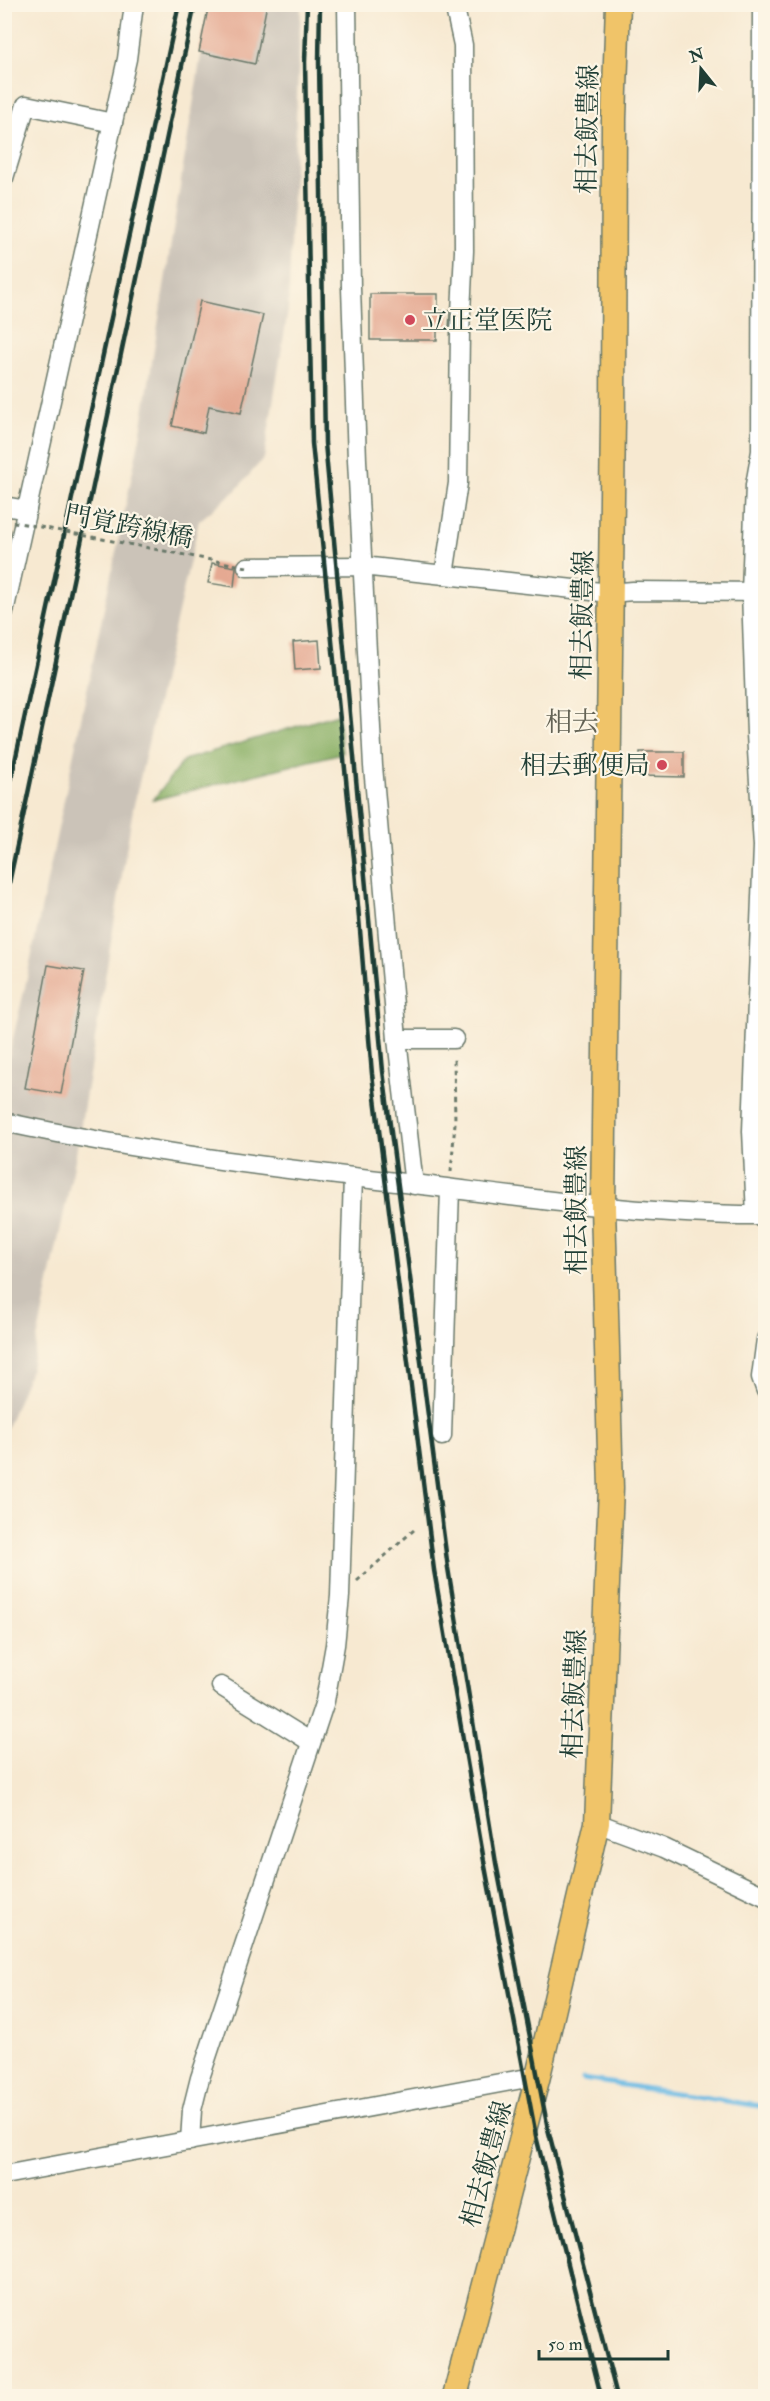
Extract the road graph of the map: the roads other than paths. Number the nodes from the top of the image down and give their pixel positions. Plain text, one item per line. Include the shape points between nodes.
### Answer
1 (134, 4) edge
2 (347, 4) edge
3 (453, 4) edge
4 (618, 4) edge
5 (762, 4) edge
6 (113, 123) junction
7 (4, 178) edge
8 (763, 451) edge
9 (4, 506) edge
10 (27, 510) junction
11 (362, 566) junction
12 (247, 567) road end
13 (444, 575) junction
14 (758, 592) edge
15 (610, 593) junction
16 (4, 612) edge
17 (396, 1039) junction
18 (454, 1039) road end
19 (4, 1122) edge
20 (353, 1177) junction
21 (414, 1185) junction
22 (450, 1189) junction
23 (603, 1207) junction
24 (761, 1215) edge
25 (765, 1339) edge
26 (765, 1391) edge
27 (442, 1436) dead end
28 (221, 1686) dead end
29 (311, 1742) junction
30 (597, 1823) junction
31 (765, 1897) edge
32 (538, 2076) junction
33 (189, 2141) junction
34 (4, 2175) edge
35 (454, 2397) edge

1 - 6 street
2 - 11 street via 351,299
3 - 13 street via 463,45 464,251 458,483
4 - 15 main road, 相去飯豊線
5 - 8 street
6 - 7 street via 27,105
6 - 10 street
8 - 14 street via 755,485
9 - 10 street
10 - 16 street
11 - 12 street
11 - 13 street
11 - 17 street via 373,766
13 - 15 street
14 - 15 street
14 - 24 street via 756,734 764,846 752,1131
15 - 23 main road, 相去飯豊線
17 - 18 street
17 - 21 street
19 - 20 street via 148,1150
20 - 21 street
20 - 29 street via 340,1596 325,1701
21 - 22 street
22 - 23 street
22 - 27 street
23 - 24 street
23 - 30 main road, 相去飯豊線 via 611,1488
25 - 26 street via 761,1377
28 - 29 street
29 - 33 street via 200,2078
30 - 31 street via 664,1848
30 - 32 main road, 相去飯豊線
32 - 33 street
32 - 35 main road, 相去飯豊線
33 - 34 street

